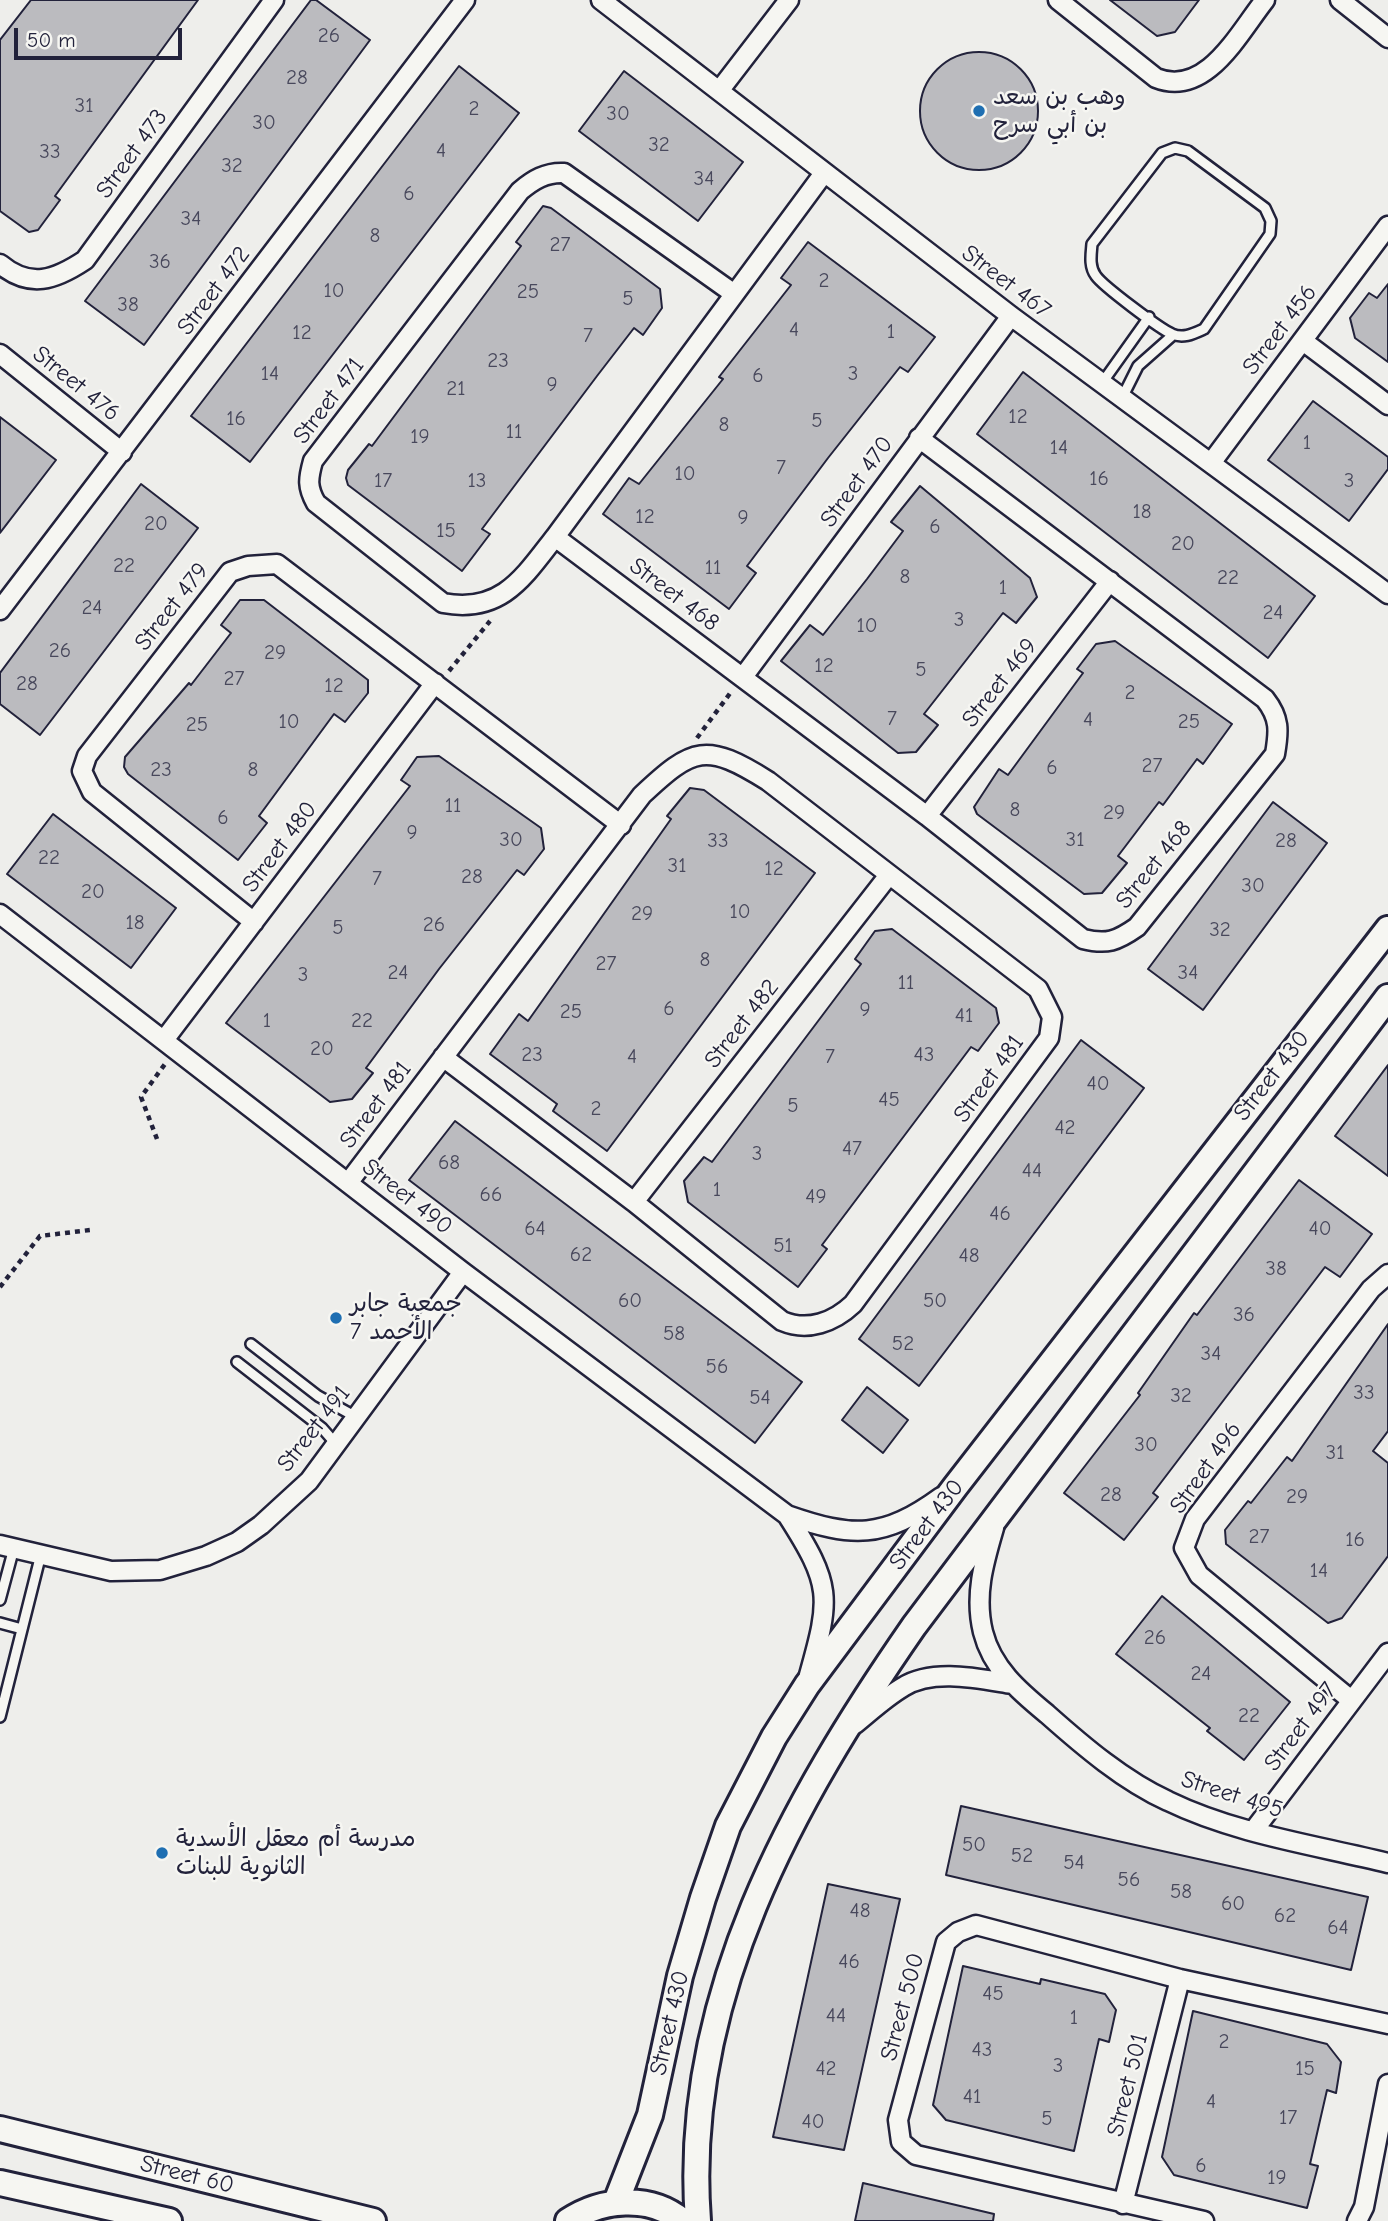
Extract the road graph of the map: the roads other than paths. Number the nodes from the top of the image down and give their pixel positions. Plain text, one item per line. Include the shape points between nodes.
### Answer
1 (274, 0) edge
2 (465, 0) edge
3 (601, 0) edge
4 (789, 0) edge
5 (1058, 0) edge
6 (1265, 0) edge
7 (1340, 0) edge
8 (1388, 38) edge
9 (719, 91) junction
10 (824, 173) junction
11 (1388, 226) edge
12 (0, 264) edge
13 (733, 293) junction
14 (1011, 316) junction
15 (1149, 317) junction
16 (1172, 335) junction
17 (1303, 341) junction
18 (0, 355) edge
19 (1102, 383) junction
20 (1122, 398) junction
21 (1388, 405) edge
22 (919, 438) junction
23 (122, 452) junction
24 (1211, 463) junction
25 (555, 537) junction
26 (1110, 581) junction
27 (1388, 594) edge
28 (0, 610) edge
29 (743, 677) junction
30 (435, 682) junction
31 (928, 816) junction
32 (621, 825) junction
33 (889, 875) junction
34 (0, 915) edge
35 (254, 922) junction
36 (1388, 929) edge
37 (1388, 997) edge
38 (170, 1045) junction
39 (443, 1057) junction
40 (348, 1183) junction
41 (634, 1202) junction
42 (463, 1272) junction
43 (1388, 1274) edge
44 (251, 1344) dead end
45 (237, 1362) dead end
46 (356, 1417) junction
47 (336, 1444) junction
48 (955, 1487) junction
49 (788, 1515) junction
50 (996, 1521) junction
51 (7, 1547) edge
52 (41, 1554) junction
53 (0, 1600) edge
54 (0, 1623) edge
55 (22, 1629) junction
56 (1388, 1653) edge
57 (807, 1685) junction
58 (1012, 1685) junction
59 (1351, 1700) junction
60 (0, 1717) edge
61 (839, 1737) junction
62 (1254, 1830) junction
63 (1388, 1863) edge
64 (1181, 1979) junction
65 (1388, 2024) edge
66 (1388, 2084) edge
67 (0, 2129) edge
68 (0, 2183) edge
69 (616, 2202) junction
70 (1123, 2204) junction
71 (169, 2221) edge
72 (373, 2221) edge
73 (568, 2221) edge
74 (682, 2221) edge
75 (698, 2221) edge
76 (1204, 2221) edge
77 (1357, 2221) edge

1 - 12 street, Street 473 via 85,260 64,274 41,280 15,276
2 - 23 street, Street 472
3 - 9 street, Street 467
4 - 9 street
5 - 6 street via 1156,78 1169,83 1197,78 1211,68
7 - 8 street
9 - 10 street, Street 467
10 - 13 street, Street 471
10 - 14 street, Street 467
11 - 17 street, Street 456
13 - 25 street, Street 471
13 - 25 street, Street 471 via 564,173 542,177 520,191 313,461 307,481 316,503 443,603 466,607 491,602 521,580
14 - 19 street, Street 467
14 - 22 street, Street 470
15 - 16 lane
15 - 16 lane via 1096,276 1090,262 1092,244 1163,153 1175,148 1188,150 1265,208 1270,234 1204,330 1186,337
15 - 19 lane
16 - 20 lane via 1138,366
17 - 21 street
17 - 24 street, Street 456
18 - 23 street, Street 476
19 - 20 street, Street 467
20 - 24 street, Street 467
22 - 26 street, Street 468
22 - 29 street, Street 470
23 - 28 street, Street 472
24 - 27 street, Street 467
25 - 29 street, Street 468
26 - 31 street, Street 469
26 - 31 street, Street 468 via 1265,699 1276,712 1275,754 1137,927 1116,942 1083,939
29 - 31 street, Street 468
30 - 32 street, Street 479
30 - 35 street, Street 480
30 - 35 street, Street 479 via 277,564 248,566 230,572 87,756 82,771 92,792
32 - 33 street, Street 481 via 642,795 676,764 702,754 739,763 768,781
32 - 39 street, Street 481
33 - 41 street, Street 482
33 - 41 street, Street 481 via 1038,989 1052,1017 1049,1038 853,1304 839,1317 815,1325 782,1321
34 - 38 street, Street 490
35 - 38 street, Street 480
36 - 48 street, Street 430
37 - 50 street, Street 430
38 - 40 street, Street 490
39 - 40 street, Street 481
39 - 41 street, Street 481
40 - 42 street, Street 490
42 - 46 street, Street 491
42 - 49 street, Street 490
43 - 59 street, Street 496 via 1371,1289 1195,1519 1184,1548 1199,1575
44 - 46 lane via 318,1396
45 - 47 lane
46 - 47 street, Street 491
47 - 52 street, Street 491 via 309,1481 261,1525 206,1556 160,1570 111,1572
48 - 49 street, Street 490 via 916,1514 883,1528 852,1533
48 - 57 street, Street 430
49 - 57 street, Street 490 via 813,1555 826,1610
50 - 58 street, Street 495 via 980,1574 982,1630 990,1653
50 - 61 street, Street 430 via 914,1626
51 - 52 street, Street 491
51 - 53 lane
52 - 55 lane
54 - 55 lane
55 - 60 lane
56 - 59 street, Street 497
57 - 69 street, Street 430 via 728,1826 680,1976 650,2115
58 - 61 street via 948,1678 906,1685
58 - 62 street, Street 495 via 1079,1742 1166,1801
59 - 62 street, Street 497
61 - 75 street, Street 430 via 800,1803 721,1993 696,2144
62 - 63 street, Street 495
64 - 65 street, Street 500
64 - 70 street, Street 501
64 - 70 street, Street 500 via 976,1925 958,1932 946,1942 898,2120 901,2142 916,2155
66 - 77 street via 1364,2207
67 - 72 street, Street 60
68 - 71 street, Street 60
69 - 73 street via 584,2210
69 - 74 street via 647,2204
70 - 76 street, Street 500

